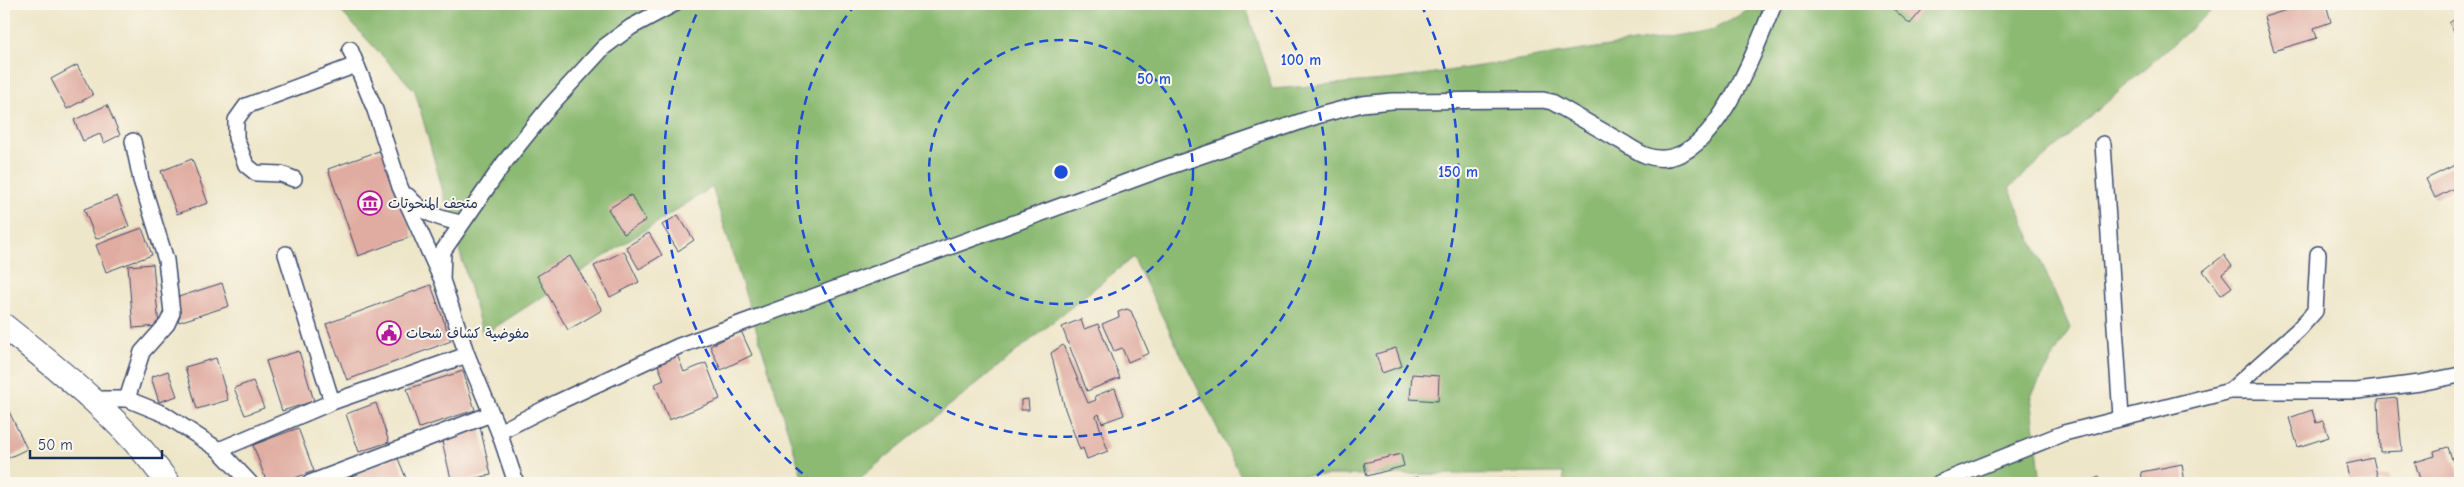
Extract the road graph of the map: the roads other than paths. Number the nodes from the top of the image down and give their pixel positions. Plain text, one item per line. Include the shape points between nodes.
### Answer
1 (674, 4) edge
2 (1774, 4) edge
3 (350, 49) dead end
4 (356, 65) junction
5 (132, 141) dead end
6 (2103, 144) dead end
7 (294, 179) dead end
8 (400, 187) junction
9 (461, 223) junction
10 (286, 254) dead end
11 (2318, 254) dead end
12 (442, 280) junction
13 (4, 326) edge
14 (467, 355) junction
15 (2460, 375) edge
16 (2230, 391) junction
17 (92, 399) junction
18 (127, 399) junction
19 (332, 402) junction
20 (491, 414) junction
21 (2122, 417) junction
22 (499, 432) junction
23 (219, 450) junction
24 (168, 483) edge
25 (250, 483) edge
26 (310, 483) edge
27 (516, 483) edge
28 (1939, 483) edge

1 - 9 street via 631,27 604,47 550,106
2 - 22 street via 1744,74 1715,125 1689,150 1667,157 1646,156 1552,102 1543,100 1417,100 1362,104 1320,115 1162,169 679,346
3 - 4 street
4 - 7 street via 246,106 236,120 236,138 246,165 256,172 281,174
4 - 8 street via 375,110
5 - 18 street via 166,260 172,312 167,324 142,352
6 - 21 street
8 - 9 street via 417,207 438,218
8 - 12 street
9 - 12 street via 443,251
10 - 19 street
11 - 16 street via 2315,311
12 - 14 street
13 - 17 main road
14 - 19 street
14 - 20 street
15 - 16 street via 2357,391
16 - 21 street
17 - 18 street
17 - 24 main road via 154,463
18 - 23 street via 164,414
19 - 23 street
20 - 22 street
20 - 26 street
21 - 28 street via 2056,436
22 - 27 street
23 - 25 street

